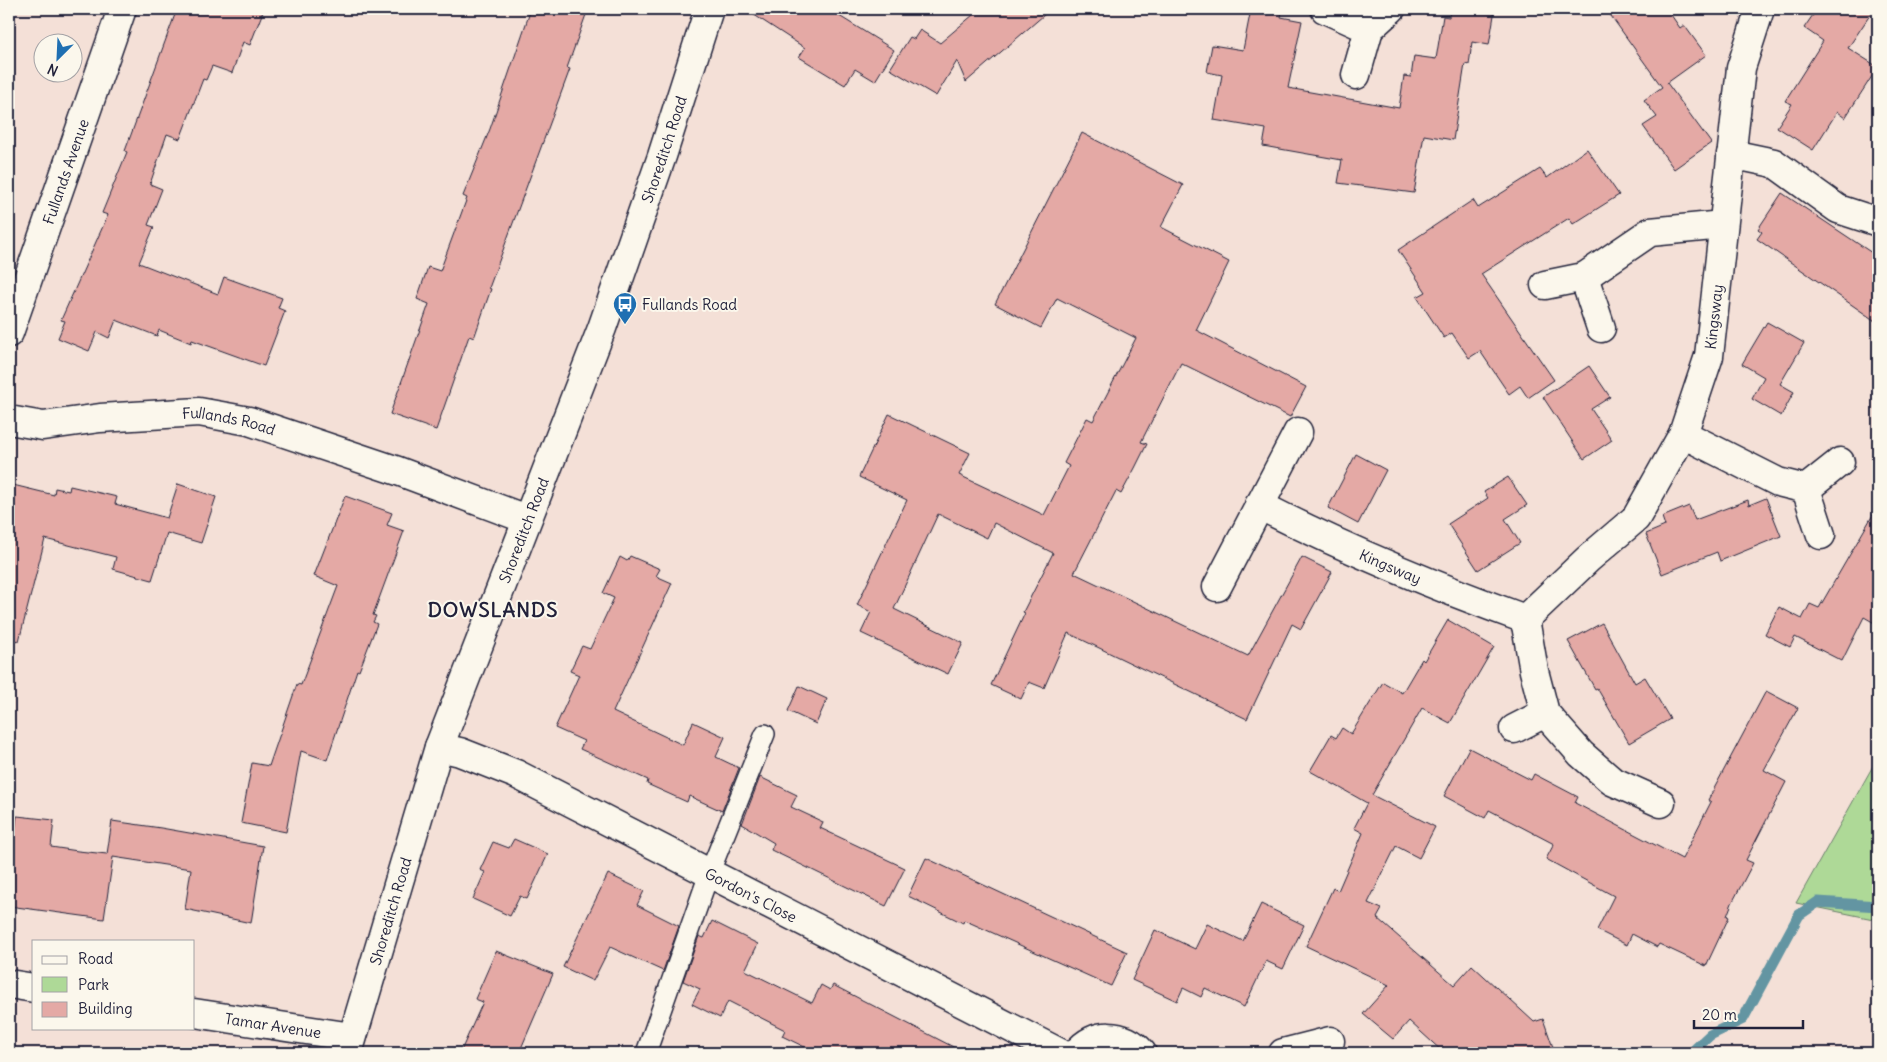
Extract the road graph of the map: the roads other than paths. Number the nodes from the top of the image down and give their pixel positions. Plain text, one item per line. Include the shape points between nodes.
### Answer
1 (122, 9) edge
2 (709, 9) edge
3 (1326, 9) edge
4 (1391, 9) edge
5 (1760, 9) edge
6 (1369, 29) junction
7 (1356, 75) dead end
8 (1731, 154) junction
9 (1878, 222) edge
10 (1723, 225) junction
11 (1584, 277) junction
12 (1545, 285) dead end
13 (1601, 328) dead end
14 (9, 333) edge
15 (9, 420) edge
16 (1298, 432) dead end
17 (1683, 434) junction
18 (1840, 462) dead end
19 (1806, 488) junction
20 (1260, 505) junction
21 (526, 519) junction
22 (1822, 535) dead end
23 (1217, 587) dead end
24 (1525, 619) junction
25 (1545, 714) junction
26 (1514, 729) dead end
27 (765, 734) dead end
28 (439, 748) junction
29 (1661, 802) dead end
30 (710, 874) junction
31 (9, 984) edge
32 (32, 988) edge
33 (195, 1013) edge
34 (1330, 1041) dead end
35 (350, 1045) edge
36 (646, 1053) edge
37 (1060, 1053) edge
38 (1077, 1053) edge
39 (1142, 1053) edge
40 (1283, 1053) edge

1 - 14 street, Fullands Avenue
2 - 21 street, Shoreditch Road via 602,328
3 - 6 street
4 - 6 street
5 - 8 street, Kingsway via 1741,68
6 - 7 street
8 - 9 street via 1774,164 1838,209
8 - 10 street, Kingsway
10 - 11 street via 1650,232
10 - 17 street, Kingsway via 1709,356
11 - 12 street
11 - 13 street
15 - 21 street, Fullands Road via 43,426 100,418 199,412 248,420
16 - 20 street
17 - 19 street via 1778,482
17 - 24 street, Kingsway via 1636,518 1588,558
18 - 19 street
19 - 22 street
20 - 23 street
20 - 24 street, Kingsway via 1380,562
21 - 28 street, Shoreditch Road
24 - 25 street
25 - 26 street
25 - 29 street via 1581,754 1612,781
27 - 30 lane
28 - 30 street, Gordon's Close via 460,752 516,774
28 - 35 street, Shoreditch Road
30 - 36 lane
30 - 37 street, Gordon's Close
31 - 32 street
33 - 35 street, Tamar Avenue
34 - 40 street
38 - 39 street via 1096,1038 1113,1036 1128,1041

